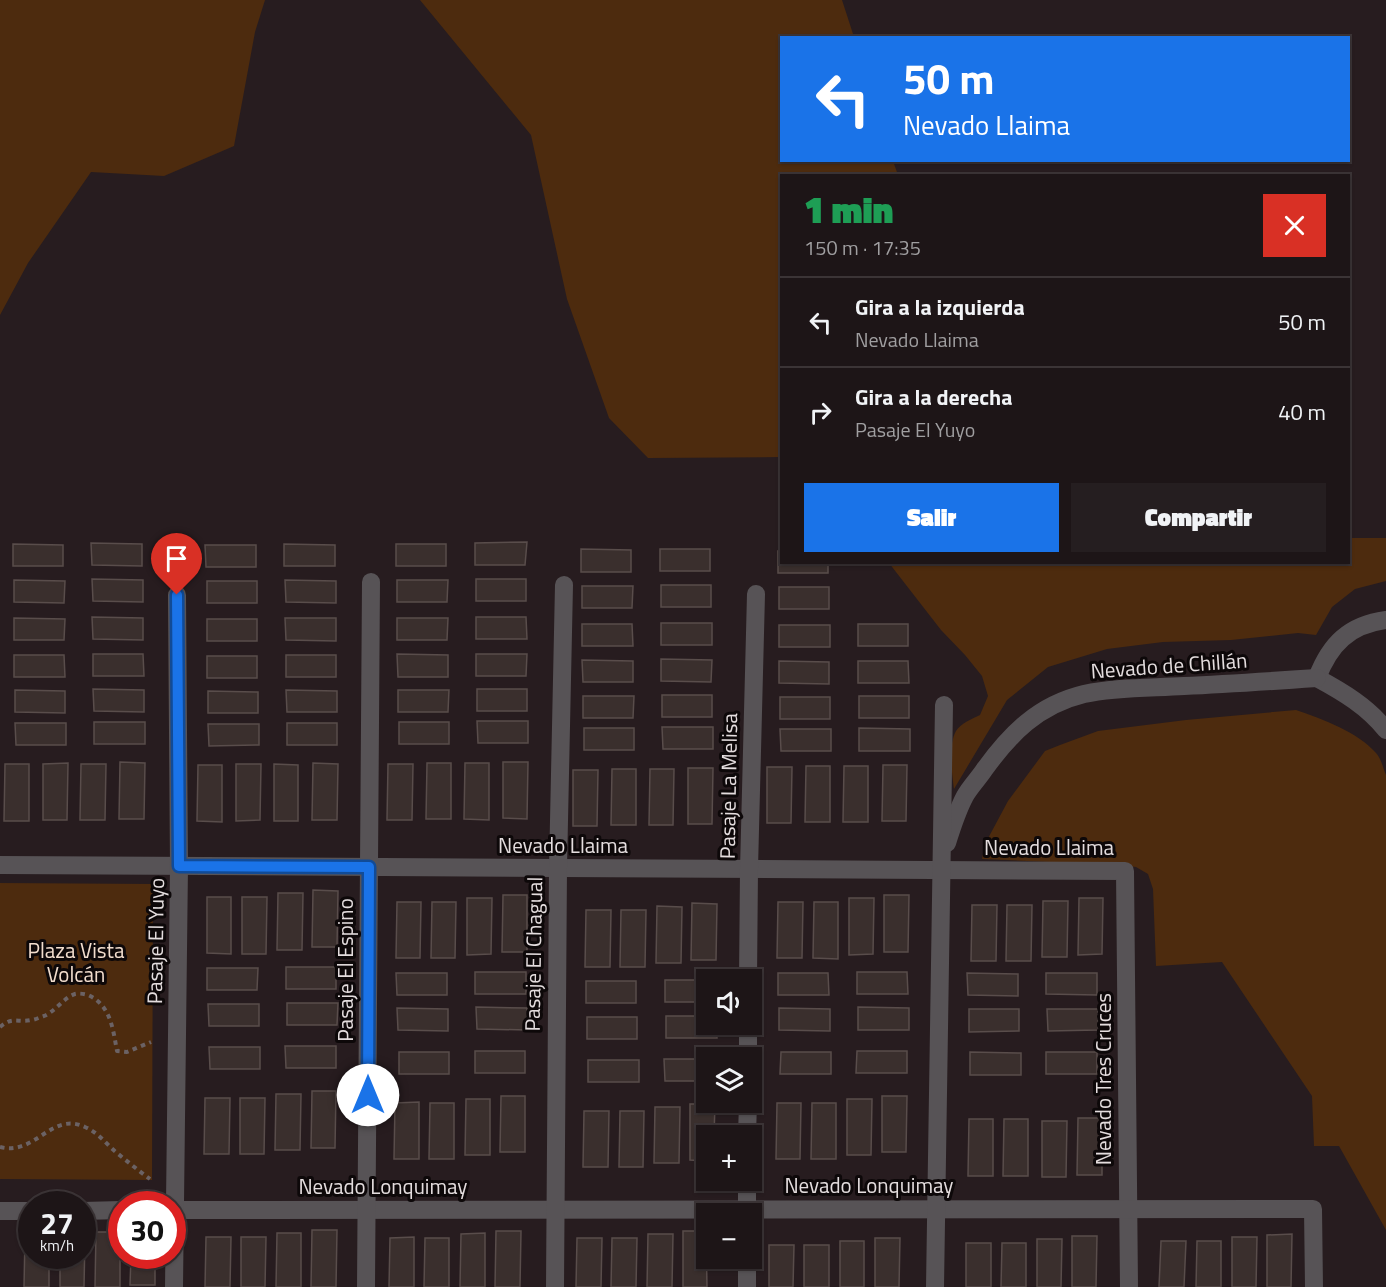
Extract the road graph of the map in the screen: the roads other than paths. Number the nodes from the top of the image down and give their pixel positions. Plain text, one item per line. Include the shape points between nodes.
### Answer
1 (371, 582) dead end
2 (564, 585) dead end
3 (756, 594) dead end
4 (177, 595) dead end
5 (1386, 620) edge
6 (1317, 678) junction
7 (944, 705) dead end
8 (1386, 730) edge
9 (942, 864) junction
10 (0, 865) edge
11 (179, 866) junction
12 (369, 867) junction
13 (558, 868) junction
14 (749, 869) junction
15 (1125, 871) joint
16 (748, 969) edge
17 (174, 1191) edge
18 (367, 1209) junction
19 (555, 1209) junction
20 (935, 1209) junction
21 (1128, 1209) junction
22 (186, 1210) edge
23 (696, 1210) edge
24 (0, 1211) edge
25 (18, 1211) edge
26 (762, 1211) edge
27 (174, 1269) edge
28 (747, 1269) edge
29 (174, 1287) edge
30 (366, 1287) edge
31 (555, 1287) edge
32 (747, 1287) edge
33 (935, 1287) edge
34 (1129, 1287) edge
35 (1314, 1287) edge

1 - 12 street, Pasaje El Espino
2 - 13 street, Pasaje El Chagual
3 - 14 street, Pasaje La Melisa
4 - 11 street, Pasaje El Yuyo
5 - 6 street via 1356,628 1343,638 1331,649
6 - 8 street via 1364,707
6 - 9 street, Nevado de Chillán via 1104,690 1059,703 1017,730 999,749 956,815
7 - 9 street, Nevado de Chillán
9 - 14 street, Nevado Llaima
9 - 15 street, Nevado Llaima
9 - 20 street, Nevado de Chillán
10 - 11 street, Nevado Llaima
11 - 12 street, Nevado Llaima
11 - 17 street, Pasaje El Yuyo
12 - 13 street, Nevado Llaima
12 - 18 street, Pasaje El Espino
13 - 14 street, Nevado Llaima
13 - 19 street, Pasaje El Chagual
14 - 16 street, Pasaje La Melisa
15 - 21 street, Nevado Tres Cruces
18 - 19 street, Nevado Lonquimay
18 - 22 street, Nevado Lonquimay
18 - 30 street, Pasaje El Espino
19 - 23 street, Nevado Lonquimay
19 - 31 street, Pasaje El Chagual
20 - 21 street, Nevado Lonquimay
20 - 26 street, Nevado Lonquimay
20 - 33 street, Nevado de Chillán
21 - 34 street, Nevado Tres Cruces
21 - 35 street, Nevado Lonquimay via 1313,1209
24 - 25 street
27 - 29 street, Pasaje El Yuyo
28 - 32 street

